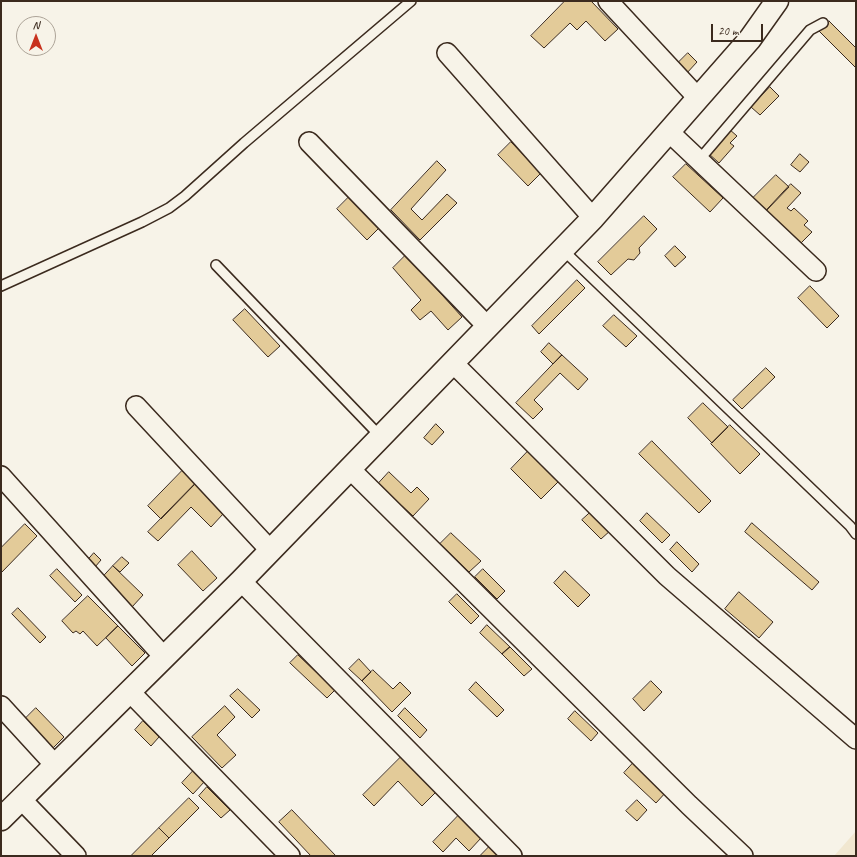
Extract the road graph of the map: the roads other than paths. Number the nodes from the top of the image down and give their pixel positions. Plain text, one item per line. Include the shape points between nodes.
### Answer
1 (411, 1) edge
2 (608, 1) edge
3 (777, 1) edge
4 (823, 24) dead end
5 (447, 53) dead end
6 (698, 98) junction
7 (668, 131) junction
8 (309, 142) dead end
9 (699, 160) junction
10 (593, 218) junction
11 (562, 249) junction
12 (216, 265) dead end
13 (816, 272) dead end
14 (1, 286) edge
15 (487, 326) junction
16 (452, 362) junction
17 (136, 406) dead end
18 (380, 436) junction
19 (349, 468) junction
20 (1, 476) edge
21 (856, 534) edge
22 (270, 550) junction
23 (241, 581) junction
24 (164, 657) junction
25 (129, 691) junction
26 (1, 706) edge
27 (856, 739) edge
28 (55, 765) junction
29 (21, 799) junction
30 (1, 819) edge
31 (76, 856) edge
32 (290, 856) edge
33 (512, 856) edge
34 (743, 856) edge

1 - 14 lane via 169,208 135,226
2 - 6 street
3 - 6 street via 750,39
4 - 9 lane via 810,30
5 - 10 street
6 - 7 street
7 - 9 street
7 - 10 street
8 - 15 street
9 - 13 street
10 - 11 street
11 - 15 street
11 - 21 lane
12 - 18 lane
15 - 16 street
16 - 18 street
16 - 27 street via 667,576
17 - 22 street
18 - 19 street
19 - 22 street
19 - 34 street
20 - 24 street
22 - 23 street
23 - 24 street
23 - 33 street
24 - 25 street
25 - 28 street
25 - 32 street
26 - 28 street
28 - 29 street
29 - 30 street
29 - 31 street

